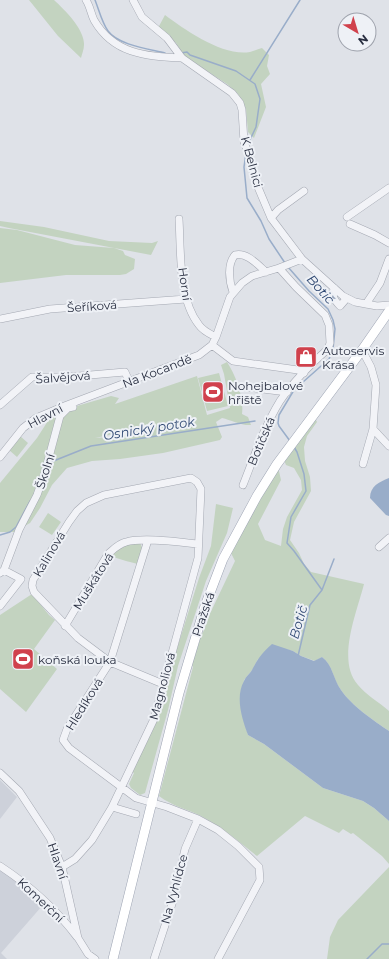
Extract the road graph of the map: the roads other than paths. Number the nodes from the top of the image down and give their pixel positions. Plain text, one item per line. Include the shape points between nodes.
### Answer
1 (86, 0) edge
2 (133, 0) edge
3 (180, 55) junction
4 (389, 188) edge
5 (304, 191) dead end
6 (347, 217) dead end
7 (271, 218) junction
8 (179, 219) dead end
9 (350, 224) dead end
10 (389, 243) edge
11 (302, 259) junction
12 (389, 259) edge
13 (285, 266) junction
14 (266, 272) junction
15 (233, 292) junction
16 (186, 299) junction
17 (366, 304) junction
18 (389, 305) edge
19 (389, 311) edge
20 (0, 319) edge
21 (216, 337) junction
22 (212, 345) junction
23 (362, 350) junction
24 (304, 373) junction
25 (129, 382) junction
26 (246, 387) dead end
27 (103, 392) junction
28 (287, 392) junction
29 (0, 405) edge
30 (373, 429) junction
31 (389, 446) edge
32 (0, 457) edge
33 (363, 464) dead end
34 (197, 482) joint
35 (243, 486) dead end
36 (389, 538) edge
37 (148, 540) junction
38 (198, 544) junction
39 (379, 548) dead end
40 (2, 571) edge
41 (0, 606) edge
42 (65, 626) junction
43 (110, 662) junction
44 (163, 684) junction
45 (0, 773) edge
46 (122, 788) junction
47 (152, 803) junction
48 (112, 807) junction
49 (136, 814) dead end
50 (198, 819) junction
51 (0, 866) edge
52 (62, 867) junction
53 (78, 938) junction
54 (95, 959) edge
55 (113, 959) edge
56 (154, 959) edge
57 (218, 959) edge

1 - 3 street via 93,19 103,33 122,48 159,57
2 - 3 street, K Belnici via 142,17 166,38
3 - 7 street, K Belnici via 232,93 240,103 246,147 255,180
4 - 6 street
5 - 7 street
7 - 11 street, K Belnici
8 - 16 street, Horní
9 - 10 street
11 - 13 street
11 - 17 street via 347,298
12 - 17 street via 380,283
13 - 14 street, Na Kocandě
13 - 24 street, Botičská via 296,287 328,321 329,346
14 - 15 street, Na Kocandě via 246,279
14 - 15 street via 254,261 240,254 235,255 230,269
15 - 21 street, Na Kocandě
16 - 20 street, Šeříková via 50,309
16 - 21 street, Horní via 198,324
17 - 18 street
19 - 23 main road, Pražská
21 - 22 street, Na Kocandě
22 - 24 street via 233,361
22 - 25 street, Na Kocandě via 199,355
23 - 30 street via 371,367 376,385
23 - 47 main road, Pražská via 292,443 257,496 223,559 194,640
24 - 28 street, Botičská
25 - 27 street, Na Kocandě
25 - 29 street, Šalvějová via 125,372 32,377
26 - 28 street
27 - 32 street, Hlavní via 36,418 23,428
27 - 40 street, Školní via 96,398 68,408 60,416 37,495
28 - 35 street, Botičská via 268,423
30 - 31 street
30 - 33 street
34 - 38 street, Magnoliová via 200,489
34 - 42 street, Kalinová via 187,478 104,495 86,503 77,511 32,586 34,592
36 - 39 street
37 - 38 street, Muškátová
37 - 42 street, Muškátová via 126,542 108,554
37 - 43 street, Hledíková
38 - 44 street, Magnoliová via 198,558
40 - 41 street, Školní via 21,579
42 - 43 street, Kalinová
43 - 44 street, Kalinová
43 - 46 street, Hledíková via 62,740
44 - 46 street, Magnoliová via 154,719
45 - 52 street, Hlavní via 19,791 50,838
46 - 47 street, Hledíková via 136,798
46 - 48 street, Magnoliová
47 - 50 street, Hledíková
47 - 55 main road, Pražská
48 - 49 street
48 - 52 street, Magnoliová via 92,840 75,859
50 - 56 street, Na Vyhlídce via 185,850 173,901
50 - 57 street, Hledíková via 218,830 238,846 259,867 261,873 260,880
51 - 53 street, Komerční via 21,880
52 - 53 street, Hlavní
53 - 54 street, Hlavní via 88,954

